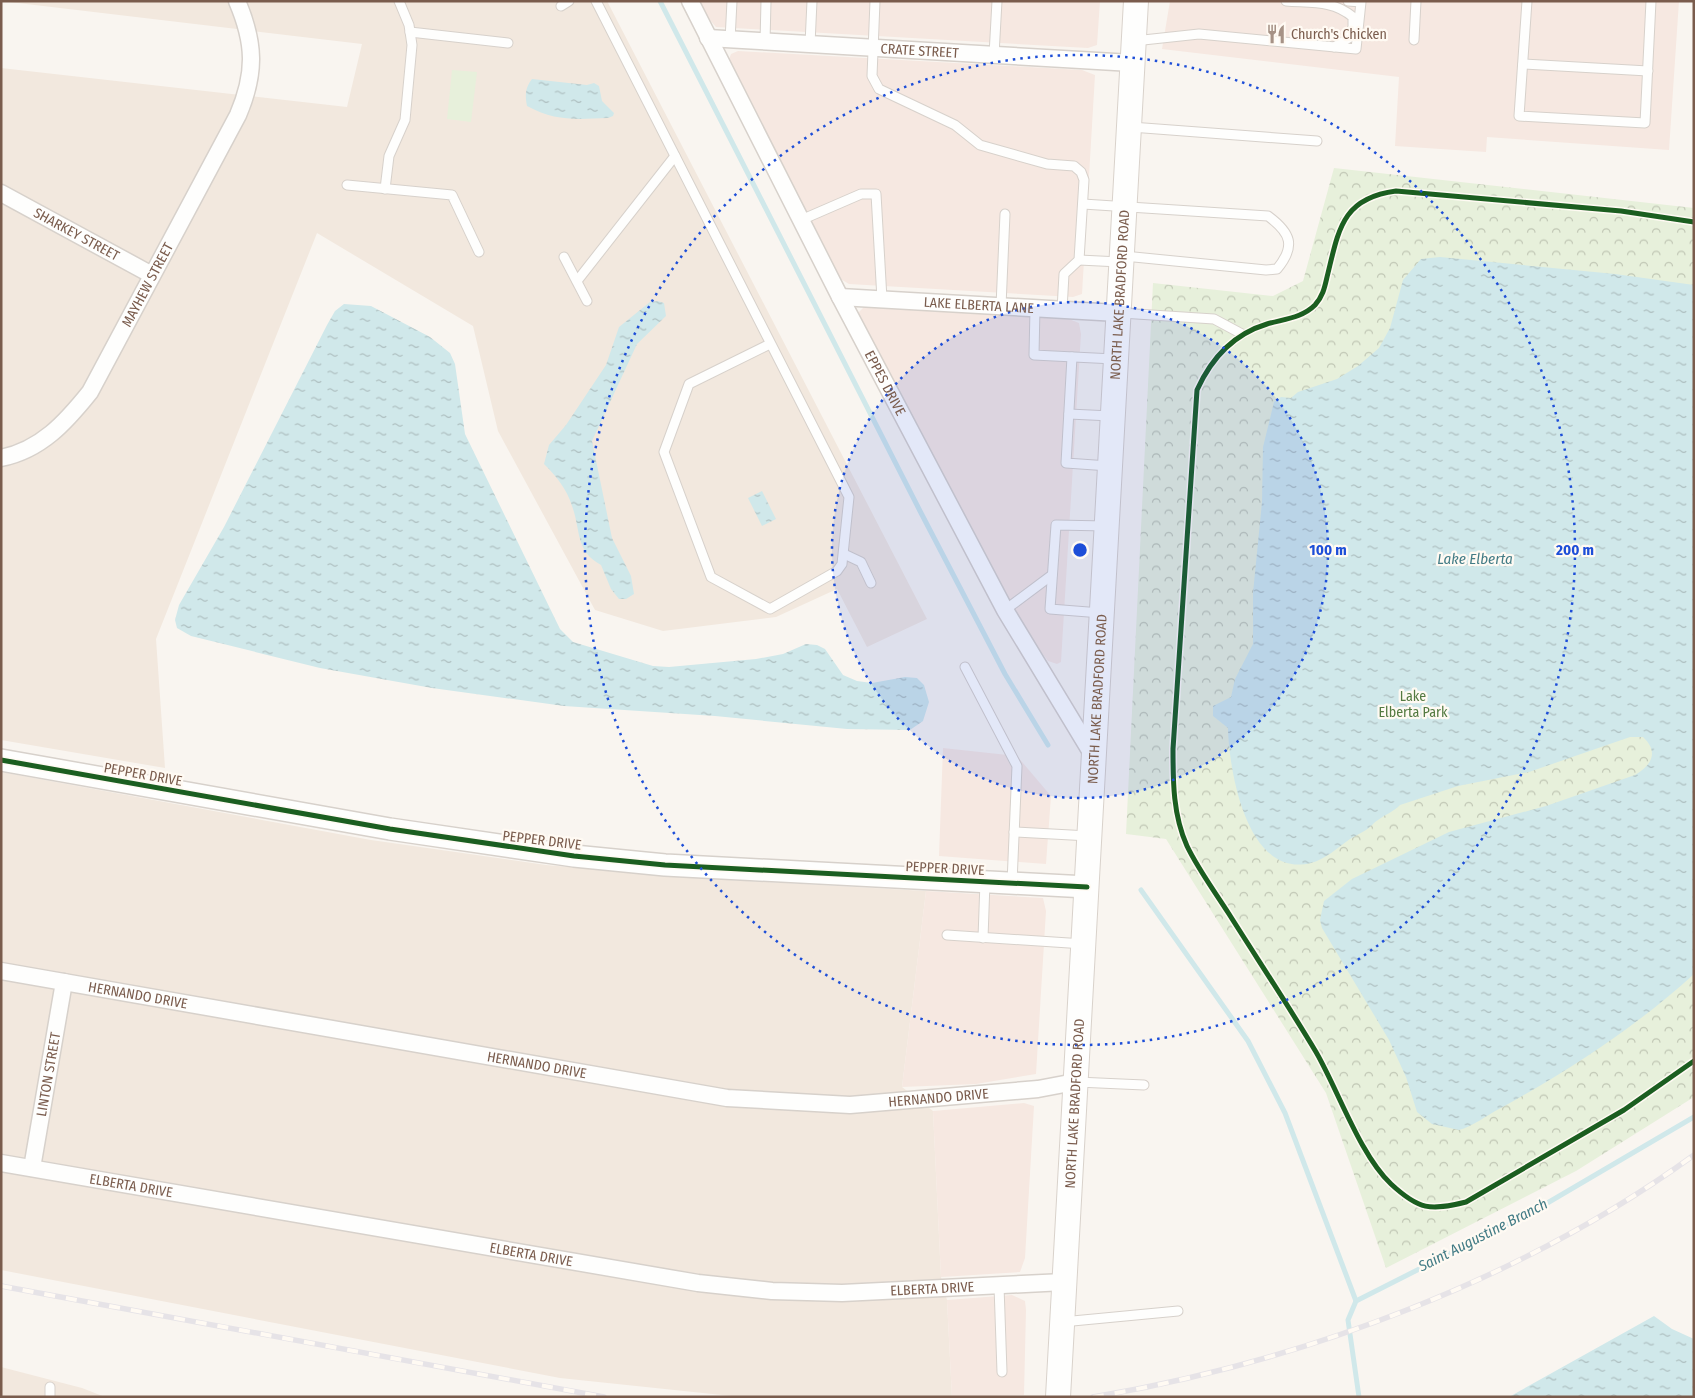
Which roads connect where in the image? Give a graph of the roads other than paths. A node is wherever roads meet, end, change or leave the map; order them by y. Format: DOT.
graph roads {
  1 [pos="237,1"];
  2 [pos="399,1"];
  3 [pos="596,1"];
  4 [pos="690,1"];
  5 [pos="732,1"];
  6 [pos="766,1"];
  7 [pos="812,1"];
  8 [pos="875,1"];
  9 [pos="997,1"];
  10 [pos="1136,1"];
  11 [pos="1286,1"];
  12 [pos="1348,1"];
  13 [pos="1416,1"];
  14 [pos="1527,1"];
  15 [pos="1651,1"];
  16 [pos="410,32"];
  17 [pos="708,38"];
  18 [pos="730,40"];
  19 [pos="1414,40"];
  20 [pos="765,42"];
  21 [pos="508,43"];
  22 [pos="810,44"];
  23 [pos="1333,47"];
  24 [pos="873,48"];
  25 [pos="1133,52"];
  26 [pos="994,55"];
  27 [pos="1523,64"];
  28 [pos="1648,72"];
  29 [pos="1128,127"];
  30 [pos="1317,142"];
  31 [pos="675,156"];
  32 [pos="347,185"];
  33 [pos="386,188"];
  34 [pos="1,193"];
  35 [pos="1083,204"];
  36 [pos="1124,206"];
  37 [pos="1005,214"];
  38 [pos="801,220"];
  39 [pos="479,252"];
  40 [pos="564,257"];
  41 [pos="1121,259"];
  42 [pos="1079,260"];
  43 [pos="152,275"];
  44 [pos="577,281"];
  45 [pos="840,297"];
  46 [pos="882,299"];
  47 [pos="587,300"];
  48 [pos="1001,306"];
  49 [pos="1035,308"];
  50 [pos="1062,310"];
  51 [pos="1118,313"];
  52 [pos="1242,334"];
  53 [pos="770,344"];
  54 [pos="1072,357"];
  55 [pos="1115,359"];
  56 [pos="1069,414"];
  57 [pos="1112,416"];
  58 [pos="1,458"];
  59 [pos="1110,466"];
  60 [pos="1106,526"];
  61 [pos="844,554"];
  62 [pos="1052,576"];
  63 [pos="872,583"];
  64 [pos="1005,610"];
  65 [pos="1102,614"];
  66 [pos="965,667"];
  67 [pos="1094,756"];
  68 [pos="1,760"];
  69 [pos="1014,832"];
  70 [pos="1090,836"];
  71 [pos="985,881"];
  72 [pos="1012,883"];
  73 [pos="1087,887"];
  74 [pos="947,935"];
  75 [pos="983,938"];
  76 [pos="1084,944"];
  77 [pos="1,971"];
  78 [pos="64,982"];
  79 [pos="1075,1082"];
  80 [pos="1144,1085"];
  81 [pos="1,1163"];
  82 [pos="32,1168"];
  83 [pos="1064,1282"];
  84 [pos="999,1286"];
  85 [pos="1178,1311"];
  86 [pos="1062,1322"];
  87 [pos="1002,1372"];
  88 [pos="50,1387"];
  89 [pos="50,1397"];
  90 [pos="1058,1397"];
  1 -- 43 [label="street, MAYHEW STREET"];
  2 -- 16 [label="lane"];
  3 -- 31 [label="lane"];
  4 -- 17 [label="street, EPPES DRIVE"];
  5 -- 18 [label="lane"];
  6 -- 20 [label="lane"];
  7 -- 22 [label="lane"];
  8 -- 24 [label="lane"];
  9 -- 26 [label="lane"];
  10 -- 25 [label="main road, NORTH LAKE BRADFORD ROAD"];
  11 -- 23 [label="lane"];
  12 -- 23 [label="lane"];
  13 -- 19 [label="lane"];
  14 -- 27 [label="lane"];
  15 -- 28 [label="lane"];
  16 -- 21 [label="lane"];
  16 -- 33 [label="lane"];
  17 -- 18 [label="street, CRATE STREET"];
  17 -- 38 [label="street, EPPES DRIVE"];
  18 -- 20 [label="street, CRATE STREET"];
  20 -- 22 [label="street, CRATE STREET"];
  22 -- 24 [label="street, CRATE STREET"];
  23 -- 25 [label="lane"];
  24 -- 26 [label="street, CRATE STREET"];
  24 -- 35 [label="lane"];
  25 -- 26 [label="street, CRATE STREET"];
  25 -- 29 [label="main road, NORTH LAKE BRADFORD ROAD"];
  27 -- 28 [label="lane"];
  27 -- 28 [label="lane"];
  29 -- 30 [label="lane"];
  29 -- 36 [label="main road, NORTH LAKE BRADFORD ROAD"];
  31 -- 44 [label="lane"];
  31 -- 53 [label="lane"];
  32 -- 33 [label="lane"];
  33 -- 39 [label="lane"];
  34 -- 43 [label="street, SHARKEY STREET"];
  35 -- 36 [label="lane"];
  35 -- 42 [label="lane"];
  36 -- 41 [label="main road, NORTH LAKE BRADFORD ROAD"];
  36 -- 41 [label="lane"];
  37 -- 48 [label="lane"];
  38 -- 45 [label="street, EPPES DRIVE"];
  38 -- 46 [label="lane"];
  40 -- 44 [label="lane"];
  41 -- 42 [label="lane"];
  41 -- 51 [label="main road, NORTH LAKE BRADFORD ROAD"];
  42 -- 50 [label="lane"];
  43 -- 58 [label="street, MAYHEW STREET"];
  44 -- 47 [label="lane"];
  45 -- 46 [label="street, LAKE ELBERTA LANE"];
  45 -- 64 [label="street, EPPES DRIVE"];
  46 -- 48 [label="street, LAKE ELBERTA LANE"];
  48 -- 49 [label="street, LAKE ELBERTA LANE"];
  49 -- 50 [label="street, LAKE ELBERTA LANE"];
  49 -- 54 [label="lane"];
  50 -- 51 [label="street, LAKE ELBERTA LANE"];
  51 -- 52 [label="lane"];
  51 -- 55 [label="main road, NORTH LAKE BRADFORD ROAD"];
  53 -- 61 [label="lane"];
  53 -- 61 [label="lane"];
  54 -- 55 [label="lane"];
  54 -- 56 [label="lane"];
  55 -- 57 [label="main road, NORTH LAKE BRADFORD ROAD"];
  56 -- 57 [label="lane"];
  56 -- 59 [label="lane"];
  57 -- 59 [label="main road, NORTH LAKE BRADFORD ROAD"];
  59 -- 60 [label="main road, NORTH LAKE BRADFORD ROAD"];
  60 -- 62 [label="lane"];
  60 -- 65 [label="main road, NORTH LAKE BRADFORD ROAD"];
  61 -- 63 [label="lane"];
  62 -- 64 [label="lane"];
  62 -- 65 [label="lane"];
  64 -- 67 [label="street, EPPES DRIVE"];
  65 -- 67 [label="main road, NORTH LAKE BRADFORD ROAD"];
  66 -- 69 [label="lane"];
  67 -- 70 [label="main road, NORTH LAKE BRADFORD ROAD"];
  68 -- 71 [label="street, PEPPER DRIVE"];
  69 -- 70 [label="lane"];
  69 -- 72 [label="lane"];
  70 -- 73 [label="main road, NORTH LAKE BRADFORD ROAD"];
  71 -- 72 [label="street, PEPPER DRIVE"];
  71 -- 75 [label="lane"];
  72 -- 73 [label="street, PEPPER DRIVE"];
  73 -- 76 [label="main road, NORTH LAKE BRADFORD ROAD"];
  74 -- 75 [label="lane"];
  75 -- 76 [label="lane"];
  76 -- 79 [label="main road, NORTH LAKE BRADFORD ROAD"];
  77 -- 78 [label="street, HERNANDO DRIVE"];
  78 -- 79 [label="street, HERNANDO DRIVE"];
  78 -- 82 [label="street, LINTON STREET"];
  79 -- 80 [label="lane"];
  79 -- 83 [label="main road, NORTH LAKE BRADFORD ROAD"];
  81 -- 82 [label="street, ELBERTA DRIVE"];
  82 -- 84 [label="street, ELBERTA DRIVE"];
  83 -- 84 [label="street, ELBERTA DRIVE"];
  83 -- 86 [label="main road, NORTH LAKE BRADFORD ROAD"];
  84 -- 87 [label="lane"];
  85 -- 86 [label="lane"];
  86 -- 90 [label="main road, NORTH LAKE BRADFORD ROAD"];
  88 -- 89 [label="lane"];
}
